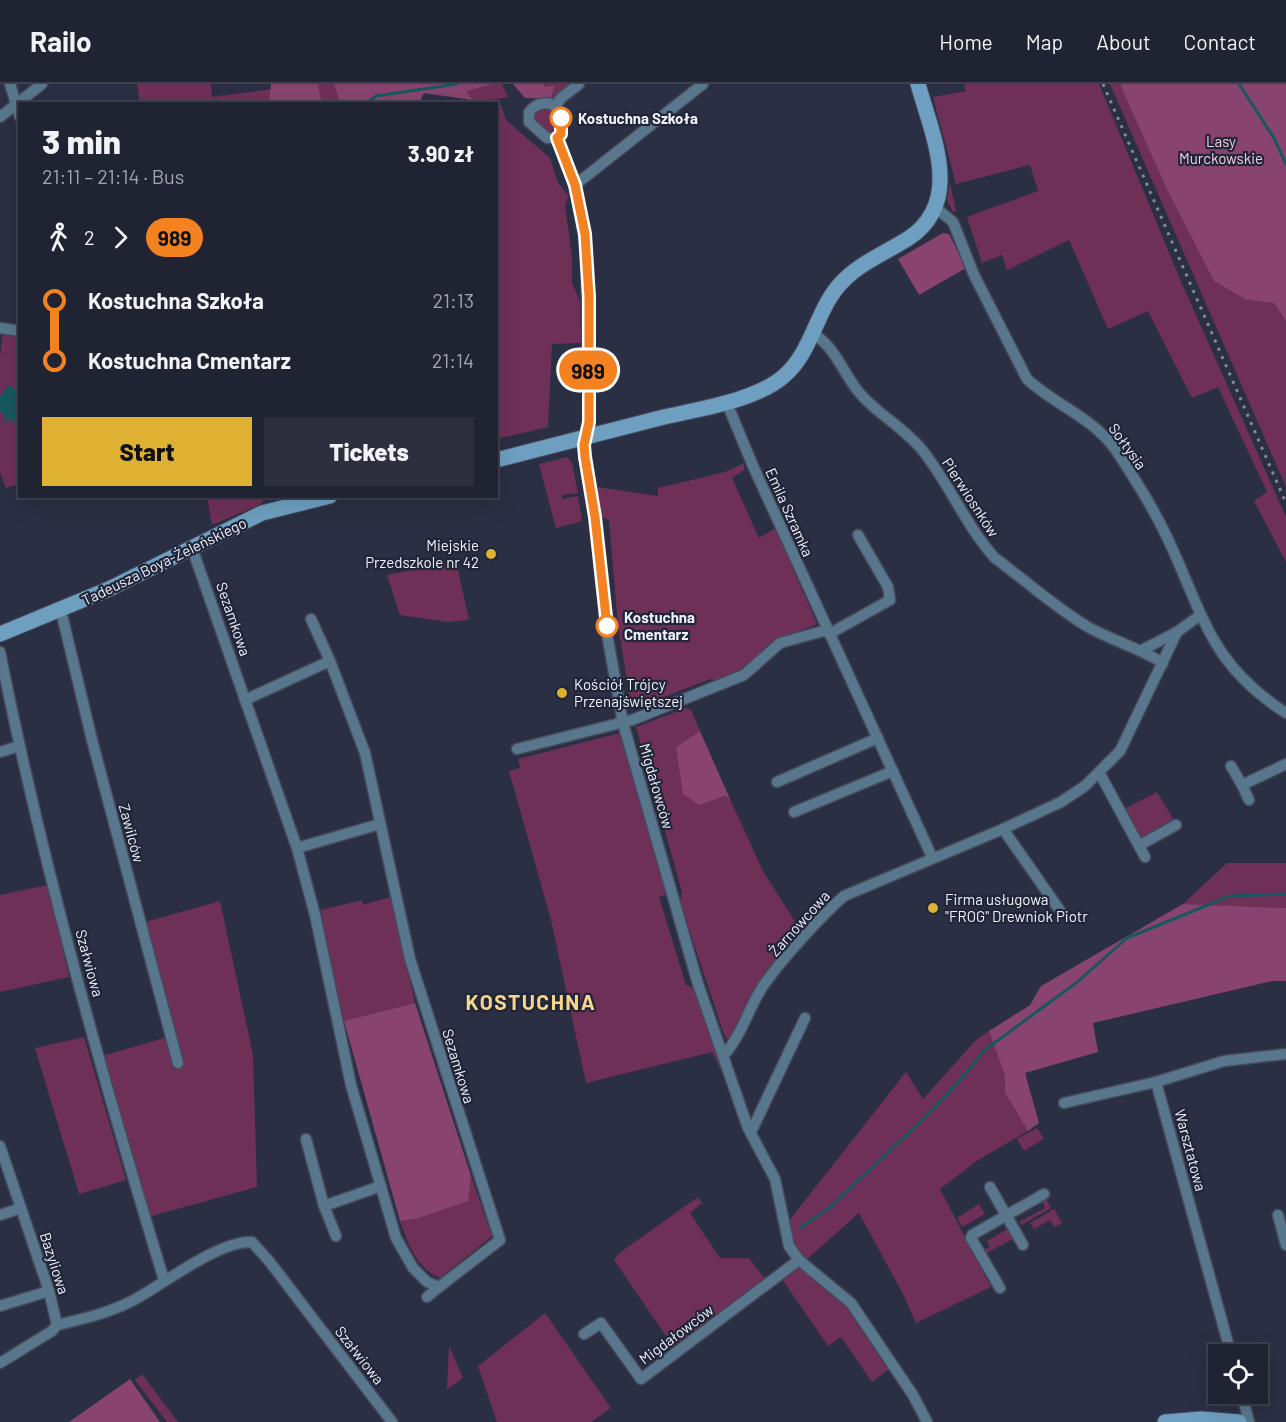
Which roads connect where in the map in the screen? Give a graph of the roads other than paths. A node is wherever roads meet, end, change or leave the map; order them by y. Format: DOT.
graph roads {
  1 [pos="10,84"];
  2 [pos="42,84"];
  3 [pos="579,84"];
  4 [pos="703,84"];
  5 [pos="918,84"];
  6 [pos="19,102"];
  7 [pos="18,103"];
  8 [pos="15,105"];
  9 [pos="555,107"];
  10 [pos="18,112"];
  11 [pos="0,117"];
  12 [pos="557,138"];
  13 [pos="575,185"];
  14 [pos="936,208"];
  15 [pos="0,328"];
  16 [pos="18,331"];
  17 [pos="813,334"];
  18 [pos="726,401"];
  19 [pos="585,437"];
  20 [pos="498,459"];
  21 [pos="321,498"];
  22 [pos="858,535"];
  23 [pos="192,548"];
  24 [pos="61,611"];
  25 [pos="1199,616"];
  26 [pos="311,619"];
  27 [pos="828,632"];
  28 [pos="1177,632"];
  29 [pos="0,634"];
  30 [pos="1142,650"];
  31 [pos="0,652"];
  32 [pos="330,661"];
  33 [pos="1163,663"];
  34 [pos="245,700"];
  35 [pos="1286,713"];
  36 [pos="623,723"];
  37 [pos="878,738"];
  38 [pos="19,746"];
  39 [pos="517,749"];
  40 [pos="0,752"];
  41 [pos="1286,764"];
  42 [pos="1231,766"];
  43 [pos="893,771"];
  44 [pos="1100,774"];
  45 [pos="777,782"];
  46 [pos="1242,785"];
  47 [pos="1249,800"];
  48 [pos="794,812"];
  49 [pos="380,824"];
  50 [pos="1176,825"];
  51 [pos="1003,829"];
  52 [pos="1140,845"];
  53 [pos="297,848"];
  54 [pos="932,857"];
  55 [pos="1145,857"];
  56 [pos="1061,912"];
  57 [pos="805,1018"];
  58 [pos="1286,1054"];
  59 [pos="724,1055"];
  60 [pos="178,1063"];
  61 [pos="1156,1082"];
  62 [pos="1064,1103"];
  63 [pos="751,1132"];
  64 [pos="306,1140"];
  65 [pos="0,1146"];
  66 [pos="381,1186"];
  67 [pos="990,1187"];
  68 [pos="1044,1194"];
  69 [pos="324,1206"];
  70 [pos="21,1209"];
  71 [pos="0,1215"];
  72 [pos="1006,1215"];
  73 [pos="1278,1215"];
  74 [pos="336,1236"];
  75 [pos="1023,1245"];
  76 [pos="1286,1245"];
  77 [pos="799,1260"];
  78 [pos="164,1280"];
  79 [pos="439,1287"];
  80 [pos="1000,1288"];
  81 [pos="49,1291"];
  82 [pos="427,1297"];
  83 [pos="0,1306"];
  84 [pos="57,1325"];
  85 [pos="584,1334"];
  86 [pos="1228,1344"];
  87 [pos="0,1363"];
  88 [pos="1244,1404"];
  89 [pos="392,1422"];
  90 [pos="927,1422"];
  91 [pos="1165,1422"];
  92 [pos="1239,1422"];
  93 [pos="1249,1422"];
  1 -- 8 [label="street"];
  2 -- 6 [label="street"];
  3 -- 9 [label="street"];
  4 -- 13 [label="street"];
  5 -- 14 [label="street"];
  7 -- 8 [label="street"];
  8 -- 10 [label="street"];
  8 -- 11 [label="street"];
  9 -- 12 [label="street"];
  9 -- 12 [label="street"];
  12 -- 13 [label="street, Migdałowców"];
  13 -- 19 [label="street, Migdałowców"];
  14 -- 17 [label="street"];
  14 -- 25 [label="street, Sołtysia"];
  15 -- 16 [label="street"];
  17 -- 18 [label="street"];
  17 -- 30 [label="street, Pierwiosnków"];
  18 -- 19 [label="street"];
  18 -- 27 [label="street, Emila Szramka"];
  19 -- 20 [label="street"];
  19 -- 36 [label="street, Migdałowców"];
  21 -- 23 [label="street, Tadeusza Boya-Żeleńskiego"];
  22 -- 27 [label="street"];
  23 -- 24 [label="street, Tadeusza Boya-Żeleńskiego"];
  23 -- 34 [label="street, Sezamkowa"];
  24 -- 29 [label="street, Tadeusza Boya-Żeleńskiego"];
  24 -- 60 [label="street, Zawilców"];
  25 -- 28 [label="street, Żarnowcowa"];
  25 -- 35 [label="street, Sołtysia"];
  26 -- 32 [label="street, Sezamkowa"];
  27 -- 36 [label="street"];
  27 -- 37 [label="street, Emila Szramka"];
  28 -- 30 [label="street"];
  28 -- 33 [label="street, Żarnowcowa"];
  30 -- 33 [label="street, Pierwiosnków"];
  31 -- 38 [label="street, Szałwiowa"];
  32 -- 34 [label="street"];
  32 -- 49 [label="street, Sezamkowa"];
  33 -- 44 [label="street, Żarnowcowa"];
  34 -- 53 [label="street, Sezamkowa"];
  36 -- 39 [label="street"];
  36 -- 59 [label="street, Migdałowców"];
  37 -- 43 [label="street, Emila Szramka"];
  37 -- 45 [label="street"];
  38 -- 40 [label="street"];
  38 -- 78 [label="street, Szałwiowa"];
  41 -- 46 [label="street"];
  42 -- 46 [label="street"];
  43 -- 48 [label="street"];
  43 -- 54 [label="street, Emila Szramka"];
  44 -- 51 [label="street, Żarnowcowa"];
  44 -- 52 [label="street"];
  46 -- 47 [label="street"];
  49 -- 53 [label="street"];
  49 -- 79 [label="street, Sezamkowa"];
  50 -- 52 [label="street"];
  51 -- 54 [label="street, Żarnowcowa"];
  51 -- 56 [label="street"];
  52 -- 55 [label="street"];
  53 -- 66 [label="street, Sezamkowa"];
  54 -- 59 [label="street, Żarnowcowa"];
  57 -- 63 [label="street"];
  58 -- 61 [label="street"];
  59 -- 63 [label="street, Migdałowców"];
  61 -- 62 [label="street"];
  61 -- 86 [label="street, Warsztatowa"];
  63 -- 77 [label="street, Migdałowców"];
  64 -- 69 [label="street"];
  65 -- 70 [label="street, Bazyliowa"];
  66 -- 69 [label="street"];
  66 -- 79 [label="street, Sezamkowa"];
  67 -- 72 [label="street"];
  68 -- 72 [label="street"];
  69 -- 74 [label="street"];
  70 -- 71 [label="street"];
  70 -- 81 [label="street, Bazyliowa"];
  72 -- 75 [label="street"];
  72 -- 80 [label="street"];
  73 -- 76 [label="street"];
  77 -- 85 [label="street, Migdałowców"];
  77 -- 90 [label="street, Migdałowców"];
  78 -- 84 [label="street, Szałwiowa"];
  78 -- 89 [label="street, Szałwiowa"];
  79 -- 82 [label="street, Sezamkowa"];
  81 -- 83 [label="street"];
  81 -- 84 [label="street, Bazyliowa"];
  84 -- 87 [label="street"];
  88 -- 93 [label="street"];
  91 -- 92 [label="street"];
}
